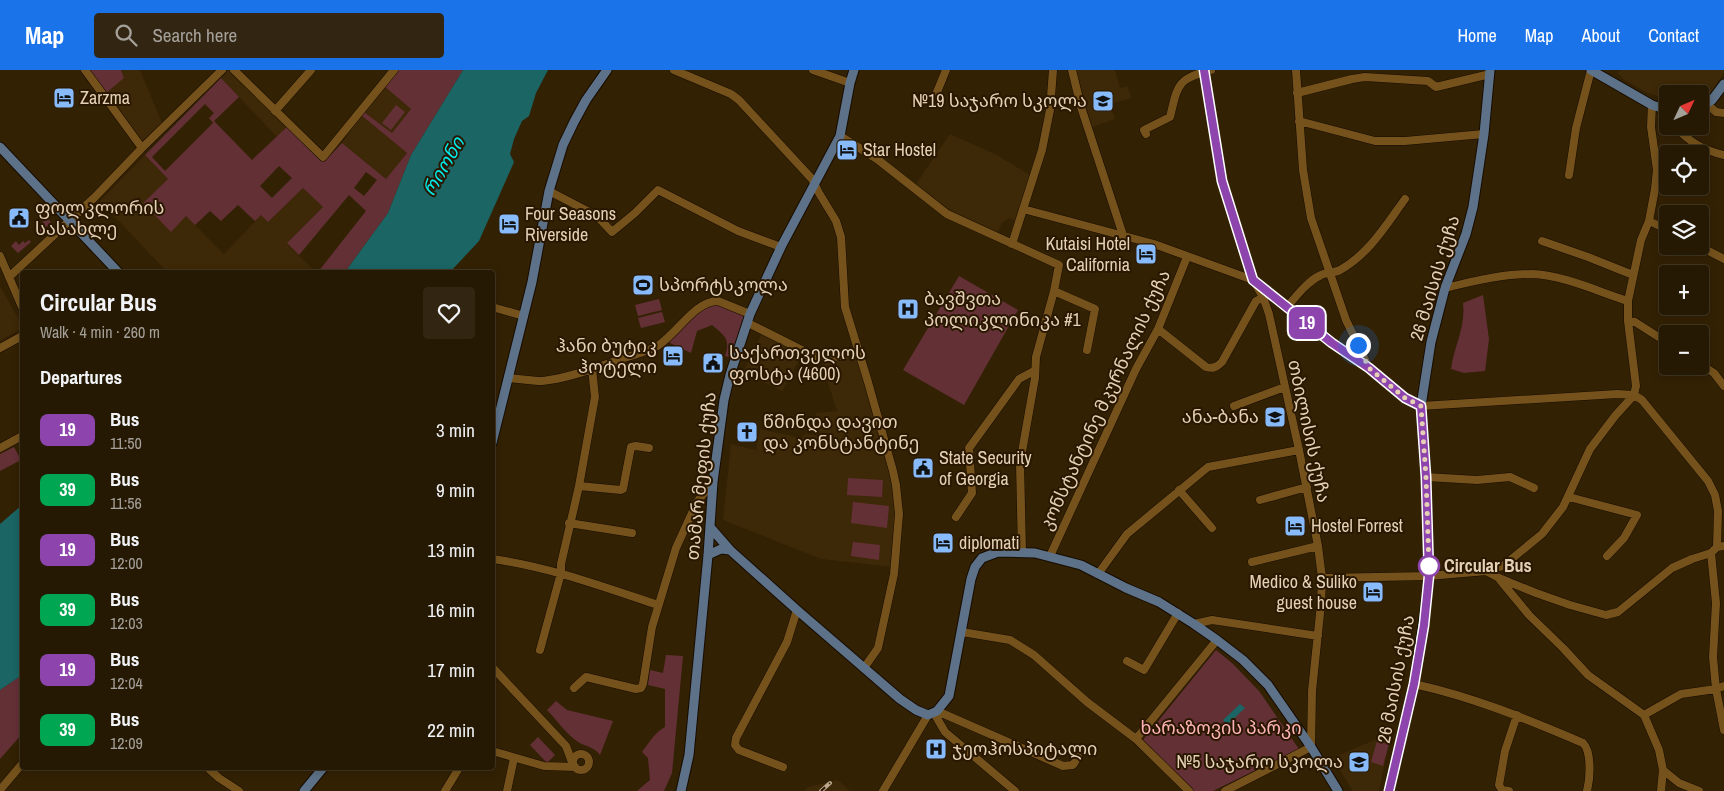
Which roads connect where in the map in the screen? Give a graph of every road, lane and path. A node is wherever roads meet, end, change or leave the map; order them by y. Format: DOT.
graph roads {
  1 [pos="85,70"];
  2 [pos="222,70"];
  3 [pos="234,70"];
  4 [pos="311,70"];
  5 [pos="394,70"];
  6 [pos="607,70"];
  7 [pos="674,70"];
  8 [pos="813,70"];
  9 [pos="854,70"];
  10 [pos="946,70"];
  11 [pos="1052,70"];
  12 [pos="1072,70"];
  13 [pos="1296,70"];
  14 [pos="1591,70"];
  15 [pos="1206,71"];
  16 [pos="1490,72"];
  17 [pos="850,83"];
  18 [pos="1724,84"];
  19 [pos="937,92"];
  20 [pos="1297,92"];
  21 [pos="1709,101"];
  22 [pos="1652,105"];
  23 [pos="1659,108"];
  24 [pos="1709,108"];
  25 [pos="275,111"];
  26 [pos="1724,113"];
  27 [pos="1299,121"];
  28 [pos="1146,134"];
  29 [pos="1484,134"];
  30 [pos="1683,135"];
  31 [pos="840,136"];
  32 [pos="0,147"];
  33 [pos="142,148"];
  34 [pos="1724,155"];
  35 [pos="1569,175"];
  36 [pos="814,184"];
  37 [pos="549,191"];
  38 [pos="1405,199"];
  39 [pos="1023,209"];
  40 [pos="70,221"];
  41 [pos="1649,221"];
  42 [pos="1659,226"];
  43 [pos="1123,235"];
  44 [pos="1542,241"];
  45 [pos="1012,244"];
  46 [pos="781,247"];
  47 [pos="1709,251"];
  48 [pos="0,256"];
  49 [pos="1187,257"];
  50 [pos="1724,259"];
  51 [pos="116,270"];
  52 [pos="1330,272"];
  53 [pos="1634,275"];
  54 [pos="10,277"];
  55 [pos="1253,280"];
  56 [pos="1445,288"];
  57 [pos="1054,291"];
  58 [pos="1266,296"];
  59 [pos="1628,301"];
  60 [pos="20,302"];
  61 [pos="1288,306"];
  62 [pos="495,308"];
  63 [pos="524,316"];
  64 [pos="749,318"];
  65 [pos="1628,320"];
  66 [pos="1158,329"];
  67 [pos="20,337"];
  68 [pos="1659,337"];
  69 [pos="0,348"];
  70 [pos="1087,350"];
  71 [pos="858,352"];
  72 [pos="1369,368"];
  73 [pos="592,369"];
  74 [pos="1709,370"];
  75 [pos="1034,372"];
  76 [pos="508,378"];
  77 [pos="1724,386"];
  78 [pos="1285,387"];
  79 [pos="1634,395"];
  80 [pos="1234,406"];
  81 [pos="1421,406"];
  82 [pos="495,430"];
  83 [pos="20,437"];
  84 [pos="0,448"];
  85 [pos="649,448"];
  86 [pos="1299,450"];
  87 [pos="1426,477"];
  88 [pos="712,482"];
  89 [pos="579,486"];
  90 [pos="1307,487"];
  91 [pos="1534,488"];
  92 [pos="1179,490"];
  93 [pos="1569,497"];
  94 [pos="1260,500"];
  95 [pos="956,517"];
  96 [pos="569,523"];
  97 [pos="710,526"];
  98 [pos="1212,528"];
  99 [pos="632,533"];
  100 [pos="1318,546"];
  101 [pos="1721,547"];
  102 [pos="730,550"];
  103 [pos="1022,552"];
  104 [pos="1711,553"];
  105 [pos="708,555"];
  106 [pos="1050,556"];
  107 [pos="1607,556"];
  108 [pos="495,559"];
  109 [pos="1252,562"];
  110 [pos="1486,570"];
  111 [pos="562,573"];
  112 [pos="1098,574"];
  113 [pos="1429,576"];
  114 [pos="1322,578"];
  115 [pos="1499,578"];
  116 [pos="658,604"];
  117 [pos="797,610"];
  118 [pos="1178,613"];
  119 [pos="1194,624"];
  120 [pos="962,632"];
  121 [pos="1318,636"];
  122 [pos="1217,640"];
  123 [pos="540,650"];
  124 [pos="1127,661"];
  125 [pos="864,668"];
  126 [pos="495,670"];
  127 [pos="1414,684"];
  128 [pos="1720,687"];
  129 [pos="574,688"];
  130 [pos="933,713"];
  131 [pos="1517,715"];
  132 [pos="1644,715"];
  133 [pos="1724,730"];
  134 [pos="1136,739"];
  135 [pos="566,746"];
  136 [pos="1311,747"];
  137 [pos="495,752"];
  138 [pos="583,754"];
  139 [pos="1078,757"];
  140 [pos="514,758"];
  141 [pos="20,766"];
  142 [pos="574,766"];
  143 [pos="783,767"];
  144 [pos="210,770"];
  145 [pos="321,770"];
  146 [pos="458,770"];
  147 [pos="1663,770"];
  148 [pos="0,790"];
  149 [pos="1012,790"];
  150 [pos="239,791"];
  151 [pos="304,791"];
  152 [pos="445,791"];
  153 [pos="507,791"];
  154 [pos="681,791"];
  155 [pos="883,791"];
  156 [pos="1189,791"];
  157 [pos="1225,791"];
  158 [pos="1338,791"];
  159 [pos="1389,791"];
  160 [pos="1509,791"];
  161 [pos="1587,791"];
  162 [pos="1661,791"];
  163 [pos="1699,791"];
  1 -- 33 [label="street"];
  2 -- 33 [label="street"];
  3 -- 25 [label="street"];
  4 -- 25 [label="street"];
  5 -- 25 [label="street"];
  6 -- 37 [label="main road"];
  7 -- 36 [label="street"];
  8 -- 17 [label="street"];
  9 -- 17 [label="main road, თამარ მეფის ქუჩა"];
  10 -- 19 [label="street"];
  11 -- 39 [label="street"];
  12 -- 43 [label="street"];
  13 -- 20 [label="street"];
  14 -- 22 [label="main road"];
  14 -- 35 [label="street"];
  15 -- 28 [label="street"];
  15 -- 55 [label="street, თბილისის ქუჩა"];
  16 -- 20 [label="street"];
  16 -- 29 [label="main road, 26 მაისის ქუჩა"];
  17 -- 31 [label="main road, თამარ მეფის ქუჩა"];
  18 -- 21 [label="main road"];
  20 -- 27 [label="street"];
  22 -- 23 [label="main road"];
  22 -- 41 [label="street"];
  24 -- 26 [label="street"];
  27 -- 29 [label="street"];
  27 -- 52 [label="street"];
  29 -- 56 [label="main road, 26 მაისის ქუჩა"];
  30 -- 34 [label="street"];
  31 -- 36 [label="main road, თამარ მეფის ქუჩა"];
  31 -- 45 [label="street"];
  32 -- 40 [label="main road"];
  33 -- 40 [label="street"];
  36 -- 46 [label="main road, თამარ მეფის ქუჩა"];
  36 -- 71 [label="street"];
  37 -- 46 [label="street"];
  37 -- 63 [label="main road"];
  38 -- 52 [label="street"];
  39 -- 43 [label="street"];
  39 -- 45 [label="street"];
  40 -- 51 [label="main road"];
  40 -- 54 [label="street"];
  41 -- 42 [label="street"];
  41 -- 53 [label="street"];
  43 -- 49 [label="street"];
  44 -- 53 [label="street"];
  45 -- 57 [label="street"];
  46 -- 64 [label="main road, თამარ მეფის ქუჩა"];
  47 -- 50 [label="street"];
  48 -- 54 [label="street"];
  49 -- 55 [label="street"];
  49 -- 66 [label="street, კონსტანტინე მკურნალის ქუჩა"];
  52 -- 61 [label="street"];
  52 -- 72 [label="street"];
  53 -- 59 [label="street"];
  54 -- 60 [label="street"];
  55 -- 58 [label="street, თბილისის ქუჩა"];
  56 -- 59 [label="street"];
  56 -- 81 [label="main road, 26 მაისის ქუჩა"];
  57 -- 70 [label="street"];
  57 -- 75 [label="street"];
  58 -- 61 [label="street"];
  58 -- 66 [label="street"];
  58 -- 78 [label="street, თბილისის ქუჩა"];
  59 -- 65 [label="street"];
  61 -- 72 [label="street"];
  62 -- 63 [label="street"];
  63 -- 76 [label="main road"];
  64 -- 71 [label="street"];
  64 -- 73 [label="street"];
  64 -- 88 [label="main road, თამარ მეფის ქუჩა"];
  65 -- 68 [label="street"];
  65 -- 79 [label="street"];
  66 -- 106 [label="street, კონსტანტინე მკურნალის ქუჩა"];
  67 -- 69 [label="street"];
  71 -- 125 [label="street"];
  72 -- 81 [label="street"];
  73 -- 76 [label="street"];
  73 -- 89 [label="street"];
  74 -- 77 [label="street"];
  75 -- 95 [label="street"];
  75 -- 103 [label="street"];
  76 -- 82 [label="main road"];
  78 -- 80 [label="street"];
  78 -- 86 [label="street, თბილისის ქუჩა"];
  79 -- 81 [label="street"];
  79 -- 93 [label="street"];
  79 -- 101 [label="street"];
  81 -- 87 [label="main road, 26 მაისის ქუჩა"];
  83 -- 84 [label="street"];
  85 -- 89 [label="street"];
  86 -- 90 [label="street, თბილისის ქუჩა"];
  86 -- 92 [label="street"];
  87 -- 91 [label="street"];
  87 -- 113 [label="main road, 26 მაისის ქუჩა"];
  88 -- 97 [label="main road, თამარ მეფის ქუჩა"];
  88 -- 116 [label="street"];
  89 -- 96 [label="street"];
  90 -- 94 [label="street"];
  90 -- 100 [label="street, თბილისის ქუჩა"];
  92 -- 98 [label="street"];
  92 -- 112 [label="street"];
  93 -- 107 [label="street"];
  93 -- 110 [label="street"];
  96 -- 99 [label="street"];
  96 -- 111 [label="street"];
  97 -- 102 [label="main road"];
  97 -- 105 [label="main road, თამარ მეფის ქუჩა"];
  100 -- 109 [label="street"];
  100 -- 114 [label="street, თბილისის ქუჩა"];
  101 -- 104 [label="street"];
  102 -- 105 [label="main road"];
  102 -- 117 [label="main road"];
  103 -- 106 [label="main road"];
  103 -- 120 [label="main road"];
  104 -- 115 [label="street"];
  104 -- 128 [label="street"];
  105 -- 154 [label="main road, თამარ მეფის ქუჩა"];
  106 -- 112 [label="main road"];
  108 -- 111 [label="street"];
  110 -- 113 [label="street"];
  110 -- 115 [label="street"];
  111 -- 116 [label="street"];
  111 -- 123 [label="street"];
  112 -- 118 [label="main road"];
  113 -- 114 [label="street"];
  113 -- 127 [label="main road, 26 მაისის ქუჩა"];
  114 -- 121 [label="street, თბილისის ქუჩა"];
  115 -- 132 [label="street"];
  116 -- 129 [label="street"];
  117 -- 125 [label="main road"];
  117 -- 143 [label="street"];
  118 -- 119 [label="main road"];
  118 -- 124 [label="street"];
  119 -- 121 [label="street"];
  119 -- 122 [label="main road"];
  120 -- 130 [label="main road"];
  120 -- 134 [label="street"];
  121 -- 136 [label="street, თბილისის ქუჩა"];
  122 -- 134 [label="street"];
  122 -- 136 [label="main road"];
  125 -- 130 [label="main road"];
  126 -- 135 [label="street"];
  127 -- 131 [label="street"];
  127 -- 159 [label="main road, 26 მაისის ქუჩა"];
  128 -- 132 [label="street"];
  128 -- 133 [label="street"];
  130 -- 139 [label="street"];
  130 -- 149 [label="street"];
  130 -- 155 [label="street"];
  131 -- 160 [label="street"];
  131 -- 161 [label="street"];
  132 -- 147 [label="street"];
  134 -- 156 [label="street"];
  135 -- 138 [label="street"];
  135 -- 142 [label="street"];
  136 -- 157 [label="street"];
  136 -- 158 [label="main road"];
  137 -- 140 [label="street"];
  138 -- 142 [label="street"];
  138 -- 142 [label="street"];
  140 -- 142 [label="street"];
  140 -- 153 [label="street"];
  141 -- 148 [label="street"];
  144 -- 150 [label="street"];
  145 -- 151 [label="main road"];
  146 -- 152 [label="street"];
  147 -- 162 [label="street"];
  147 -- 163 [label="street"];
}
